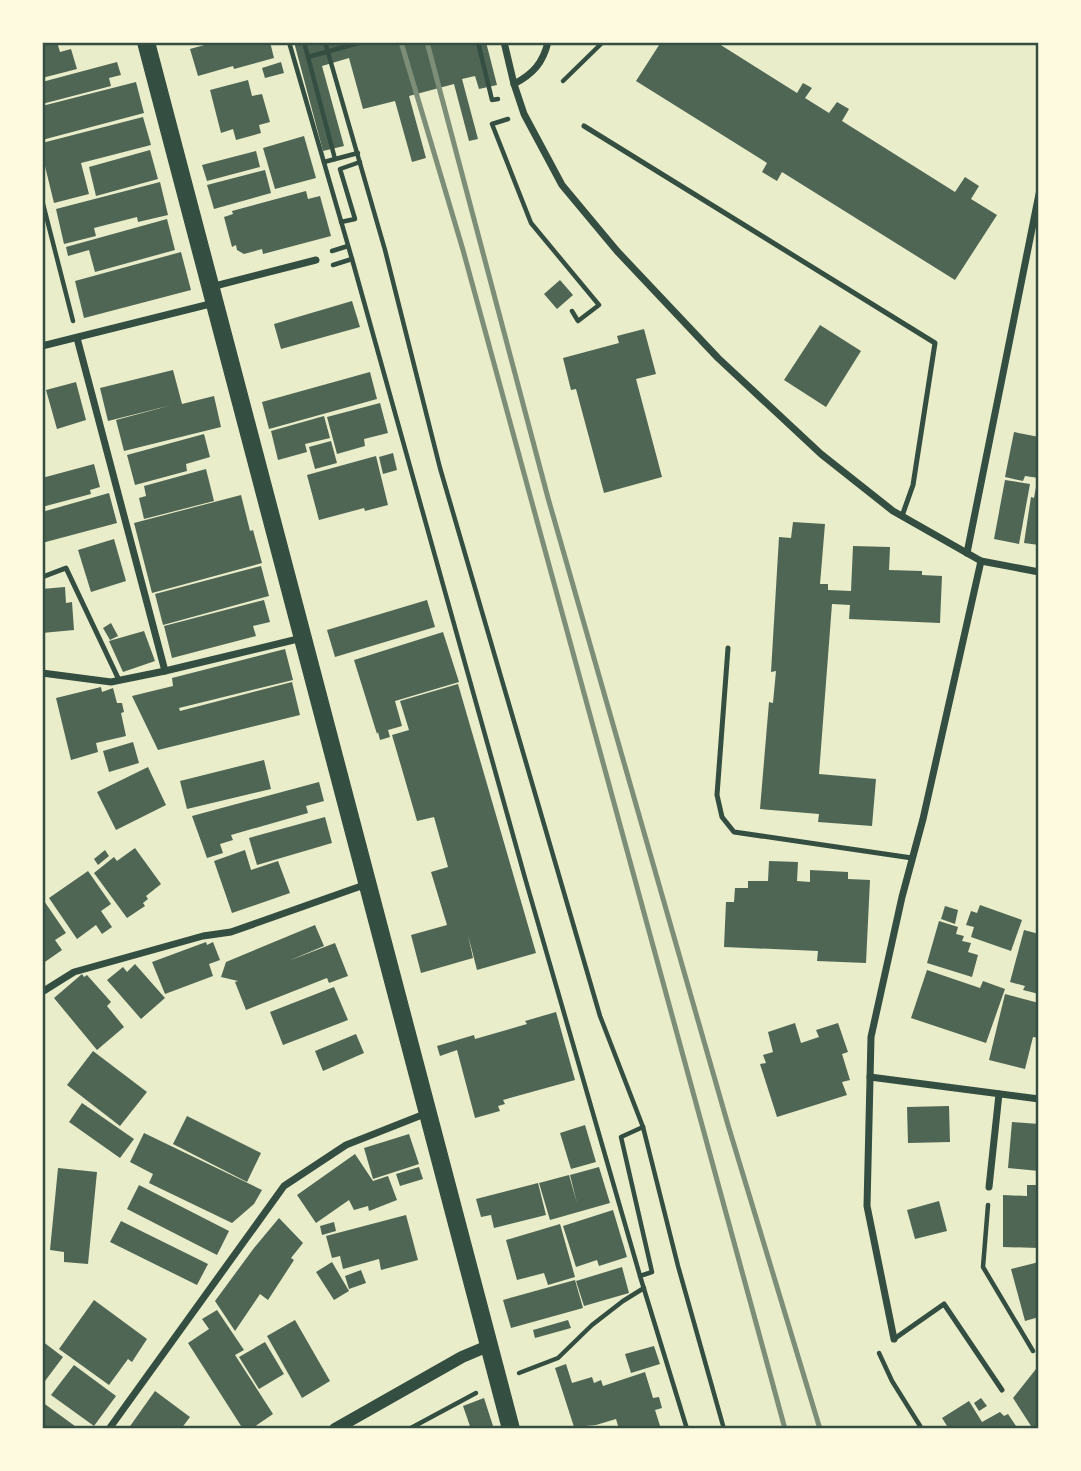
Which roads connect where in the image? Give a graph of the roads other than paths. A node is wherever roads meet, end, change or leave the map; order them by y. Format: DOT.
graph roads {
  1 [pos="146,42"];
  2 [pos="504,42"];
  3 [pos="548,42"];
  4 [pos="514,84"];
  5 [pos="584,126"];
  6 [pos="1039,199"];
  7 [pos="316,260"];
  8 [pos="212,295"];
  9 [pos="77,338"];
  10 [pos="42,346"];
  11 [pos="902,516"];
  12 [pos="967,554"];
  13 [pos="981,561"];
  14 [pos="1039,572"];
  15 [pos="45,576"];
  16 [pos="303,638"];
  17 [pos="727,648"];
  18 [pos="165,671"];
  19 [pos="42,673"];
  20 [pos="119,680"];
  21 [pos="912,858"];
  22 [pos="368,883"];
  23 [pos="42,992"];
  24 [pos="870,1077"];
  25 [pos="999,1094"];
  26 [pos="1039,1099"];
  27 [pos="428,1113"];
  28 [pos="989,1187"];
  29 [pos="894,1339"];
  30 [pos="488,1346"];
  31 [pos="1002,1390"];
  32 [pos="109,1429"];
  33 [pos="335,1429"];
  34 [pos="511,1429"];
  1 -- 8 [label="main road"];
  2 -- 4 [label="street"];
  3 -- 4 [label="street"];
  4 -- 11 [label="street"];
  5 -- 11 [label="lane"];
  6 -- 12 [label="street"];
  7 -- 8 [label="street"];
  8 -- 9 [label="street"];
  8 -- 16 [label="main road"];
  9 -- 10 [label="street"];
  9 -- 18 [label="street"];
  11 -- 12 [label="street"];
  12 -- 13 [label="street"];
  13 -- 14 [label="street"];
  13 -- 21 [label="street"];
  15 -- 20 [label="lane"];
  16 -- 18 [label="street"];
  16 -- 22 [label="main road"];
  17 -- 21 [label="lane"];
  18 -- 20 [label="street"];
  19 -- 20 [label="street"];
  21 -- 24 [label="street"];
  22 -- 23 [label="street"];
  22 -- 27 [label="main road"];
  24 -- 25 [label="street"];
  24 -- 29 [label="street"];
  25 -- 26 [label="street"];
  25 -- 28 [label="street"];
  27 -- 30 [label="main road"];
  27 -- 32 [label="street"];
  29 -- 31 [label="lane"];
  30 -- 33 [label="street"];
  30 -- 34 [label="main road"];
}
